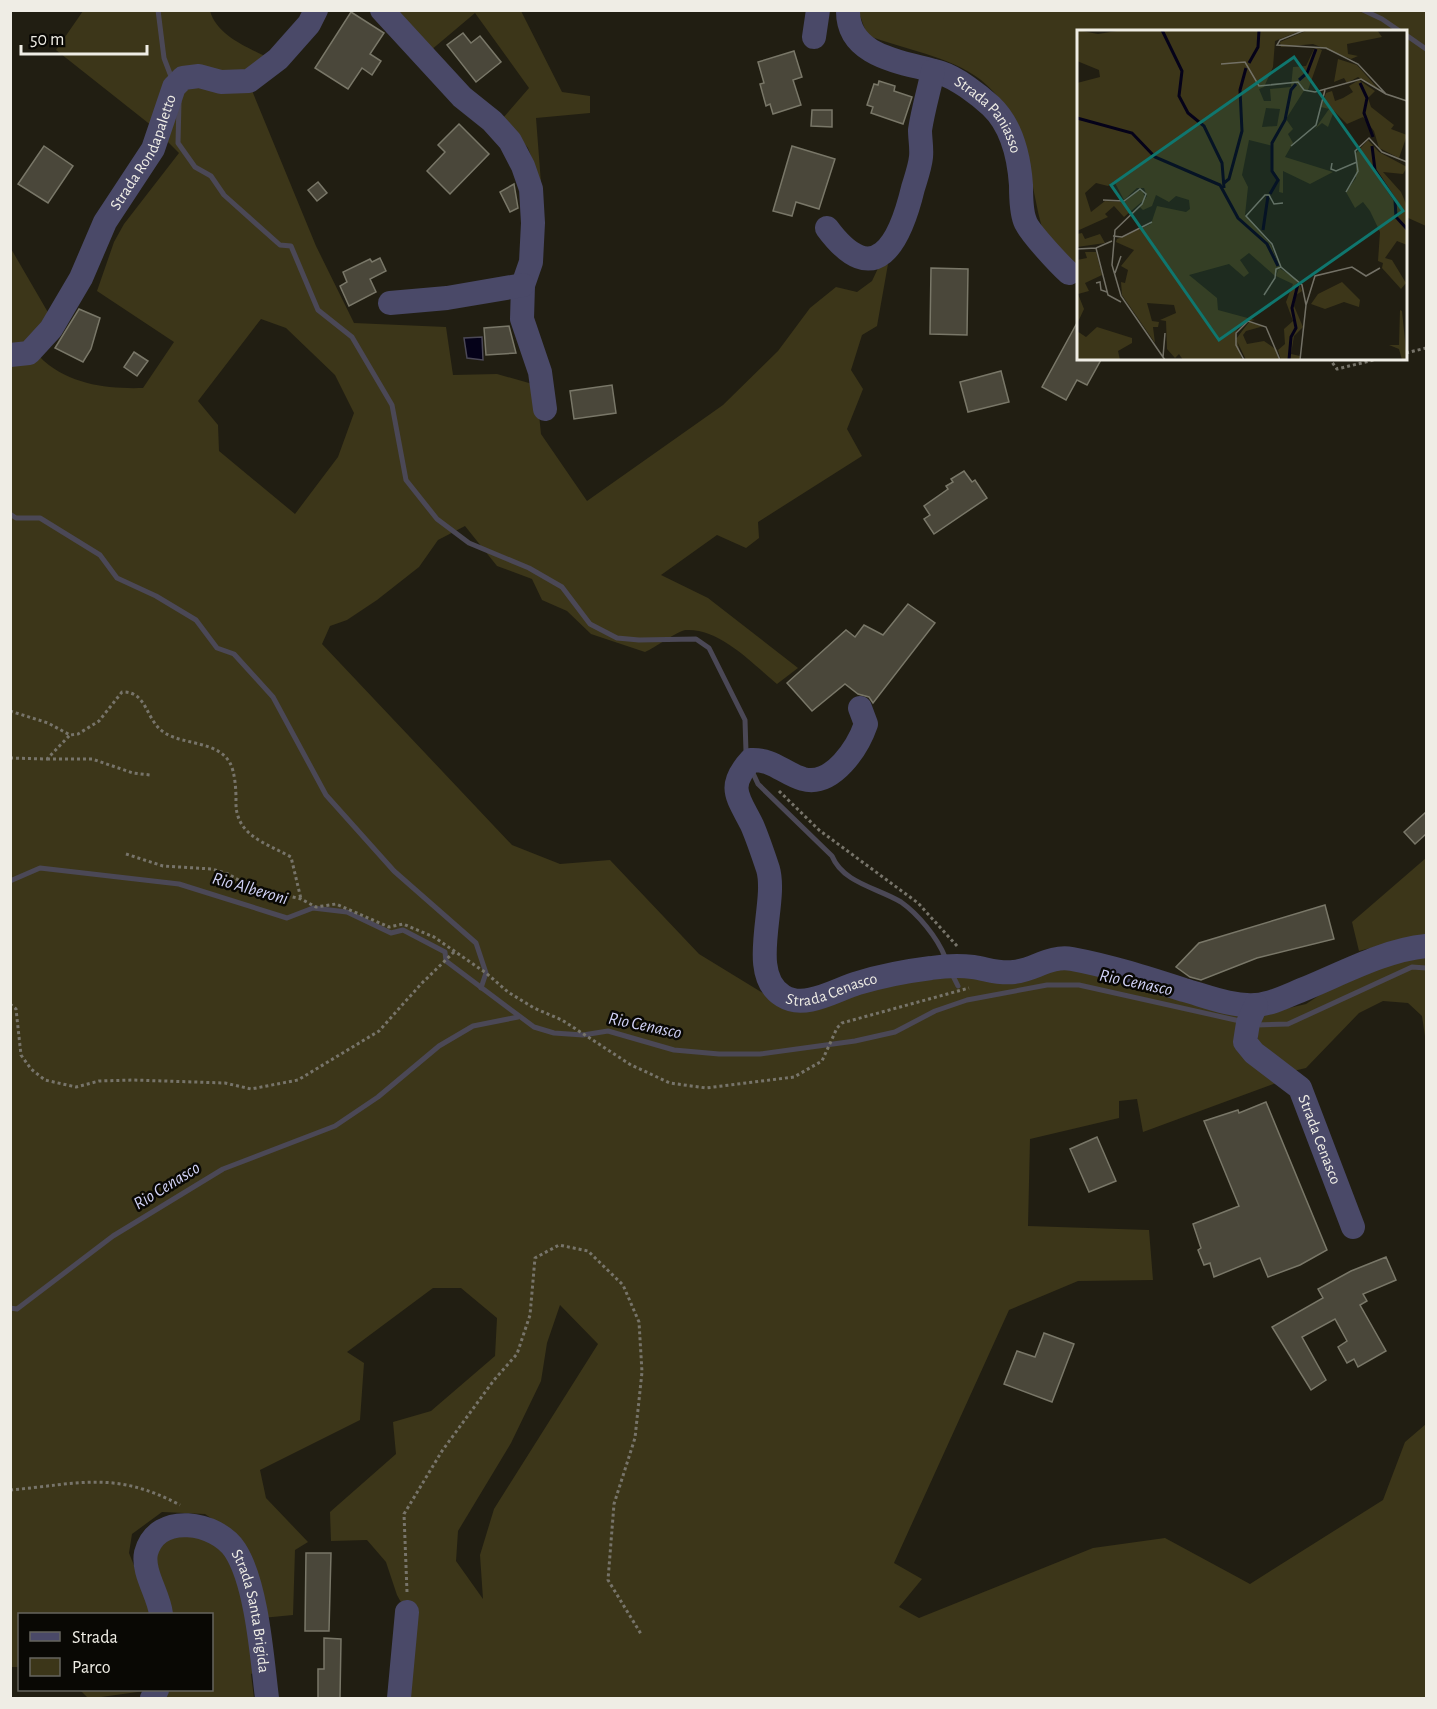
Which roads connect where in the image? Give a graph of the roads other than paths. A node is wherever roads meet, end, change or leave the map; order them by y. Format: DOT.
graph roads {
  1 [pos="316,10"];
  2 [pos="382,10"];
  3 [pos="818,10"];
  4 [pos="848,10"];
  5 [pos="814,37"];
  6 [pos="933,71"];
  7 [pos="827,228"];
  8 [pos="1069,273"];
  9 [pos="523,285"];
  10 [pos="390,303"];
  11 [pos="10,355"];
  12 [pos="545,409"];
  13 [pos="860,708"];
  14 [pos="1426,946"];
  15 [pos="1256,1005"];
  16 [pos="1353,1227"];
  17 [pos="407,1611"];
  18 [pos="161,1613"];
  19 [pos="267,1698"];
  20 [pos="399,1698"];
  1 -- 11 [label="street, Strada Rondapaletto"];
  2 -- 9 [label="street"];
  3 -- 5 [label="street"];
  4 -- 6 [label="street, Strada Paniasso"];
  6 -- 7 [label="street"];
  6 -- 8 [label="street, Strada Paniasso"];
  9 -- 10 [label="street"];
  9 -- 12 [label="street"];
  13 -- 15 [label="street, Strada Cenasco"];
  14 -- 15 [label="street, Strada Cenasco"];
  15 -- 16 [label="street, Strada Cenasco"];
  17 -- 20 [label="street"];
  18 -- 19 [label="street, Strada Santa Brigida"];
}
